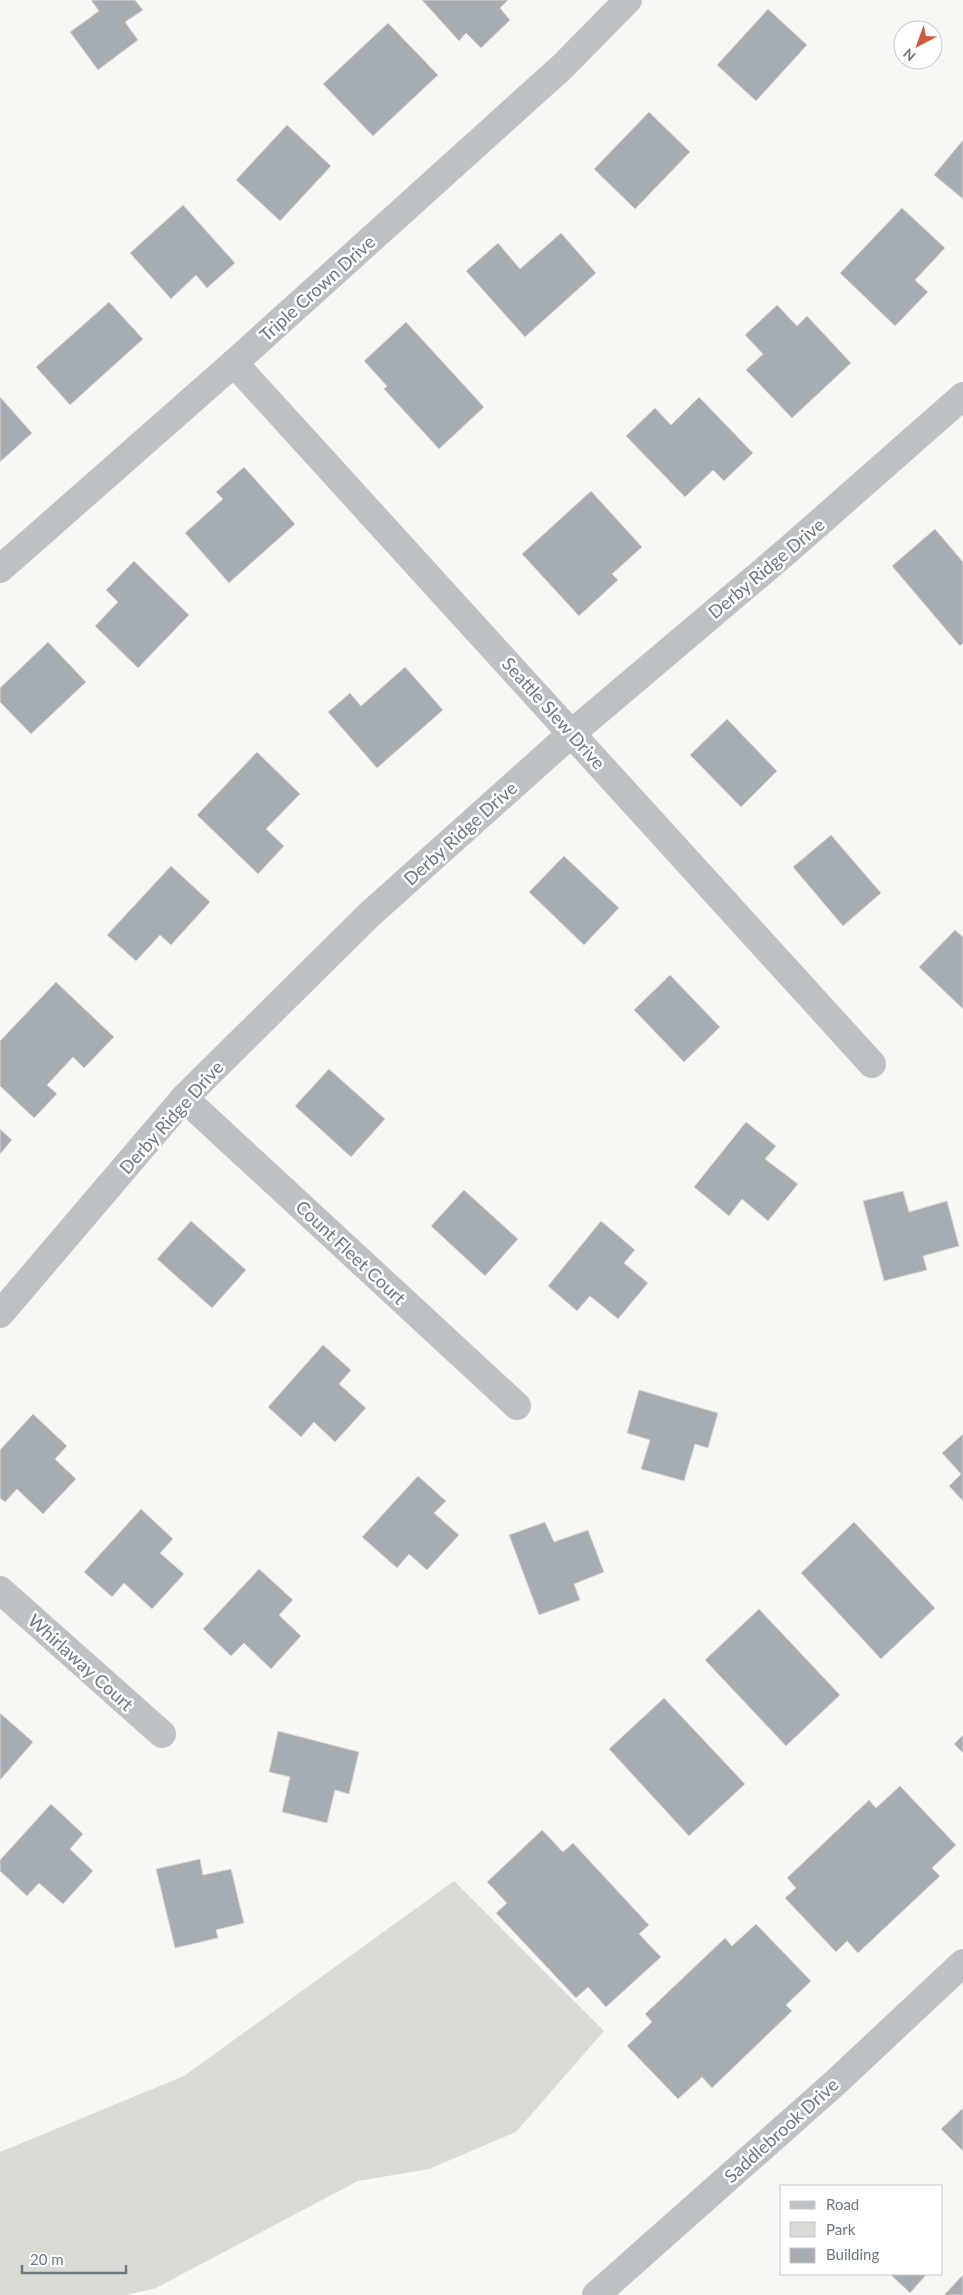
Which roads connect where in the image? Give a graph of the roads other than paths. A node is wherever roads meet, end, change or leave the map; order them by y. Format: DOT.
graph roads {
  1 [pos="628,0"];
  2 [pos="234,363"];
  3 [pos="958,411"];
  4 [pos="0,569"];
  5 [pos="572,733"];
  6 [pos="872,1064"];
  7 [pos="184,1098"];
  8 [pos="0,1314"];
  9 [pos="518,1406"];
  10 [pos="0,1590"];
  11 [pos="162,1734"];
  12 [pos="963,1963"];
  13 [pos="596,2295"];
  1 -- 2 [label="street, Triple Crown Drive"];
  2 -- 4 [label="street, Triple Crown Drive"];
  2 -- 5 [label="street, Seattle Slew Drive"];
  3 -- 5 [label="street, Derby Ridge Drive"];
  5 -- 6 [label="street, Seattle Slew Drive"];
  5 -- 7 [label="street, Derby Ridge Drive"];
  7 -- 8 [label="street, Derby Ridge Drive"];
  7 -- 9 [label="street, Count Fleet Court"];
  10 -- 11 [label="street, Whirlaway Court"];
  12 -- 13 [label="street, Saddlebrook Drive"];
}
